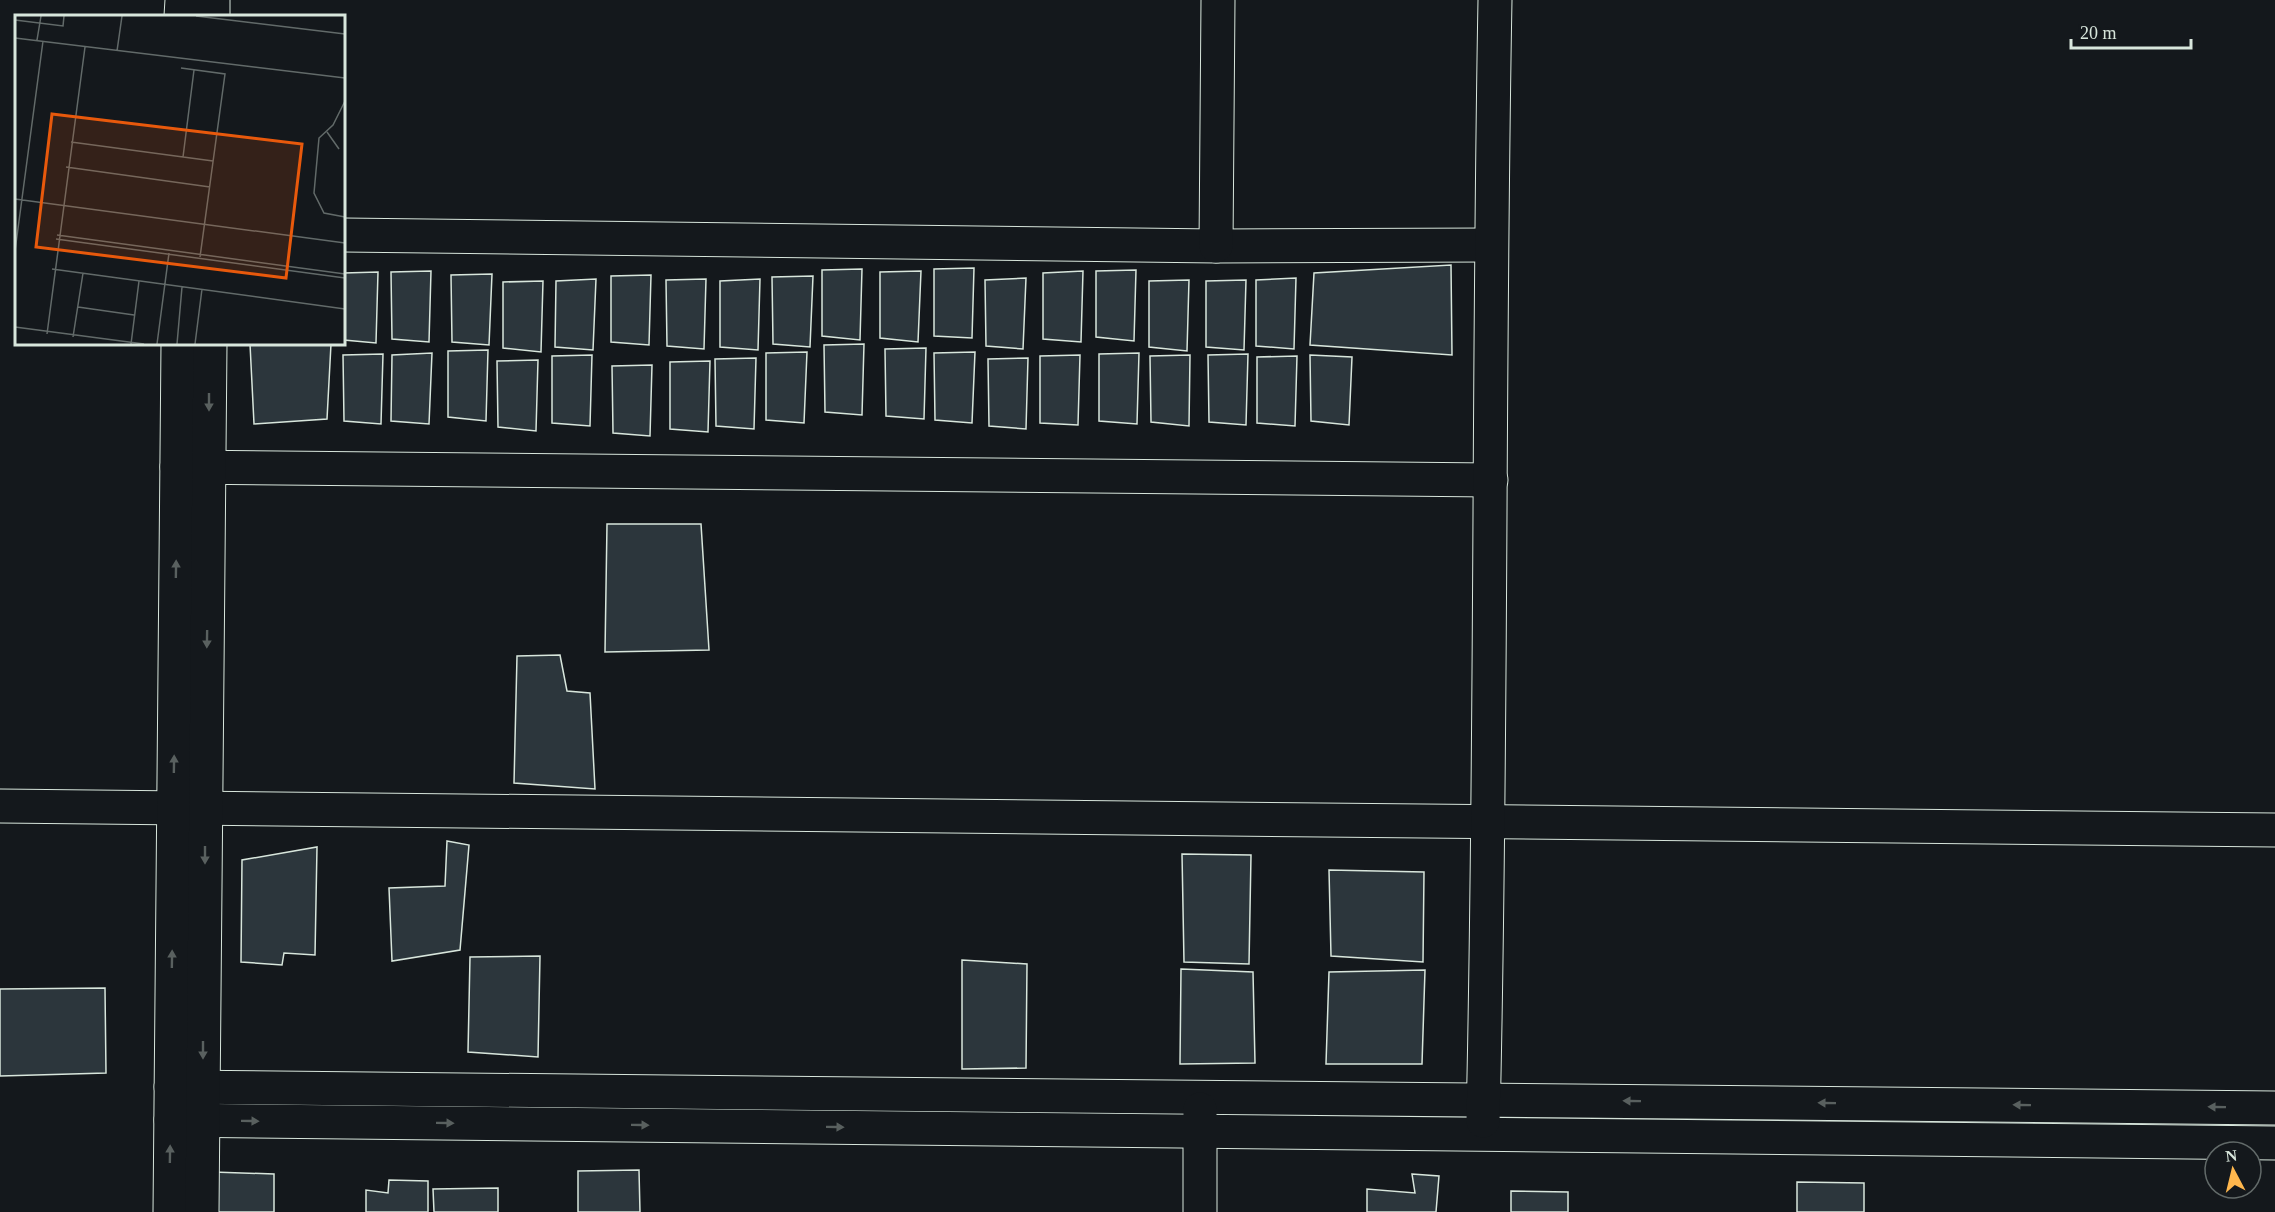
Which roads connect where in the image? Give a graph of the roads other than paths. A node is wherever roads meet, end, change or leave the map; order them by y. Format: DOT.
graph roads {
  1 [pos="1218,0"];
  2 [pos="1495,0"];
  3 [pos="345,235"];
  4 [pos="1490,245"];
  5 [pos="1216,246"];
  6 [pos="178,345"];
  7 [pos="210,345"];
  8 [pos="193,467"];
  9 [pos="1491,480"];
  10 [pos="0,806"];
  11 [pos="189,807"];
  12 [pos="1486,822"];
  13 [pos="2275,830"];
  14 [pos="171,1087"];
  15 [pos="203,1087"];
  16 [pos="1200,1097"];
  17 [pos="1484,1100"];
  18 [pos="2275,1108"];
  19 [pos="171,1120"];
  20 [pos="203,1121"];
  21 [pos="1200,1131"];
  22 [pos="1483,1134"];
  23 [pos="2275,1143"];
  24 [pos="170,1212"];
  25 [pos="202,1212"];
  26 [pos="1200,1212"];
  1 -- 5 [label="street"];
  2 -- 4 [label="street"];
  3 -- 5 [label="street"];
  4 -- 5 [label="street"];
  4 -- 9 [label="street"];
  6 -- 8 [label="street"];
  7 -- 8 [label="street, one-way"];
  8 -- 9 [label="street"];
  8 -- 11 [label="street"];
  9 -- 12 [label="street"];
  10 -- 11 [label="street"];
  11 -- 12 [label="street"];
  14 -- 11 [label="street, one-way"];
  11 -- 15 [label="street, one-way"];
  12 -- 13 [label="street"];
  12 -- 17 [label="street"];
  14 -- 15 [label="street"];
  14 -- 19 [label="street"];
  15 -- 16 [label="street"];
  15 -- 20 [label="street"];
  16 -- 17 [label="street"];
  16 -- 21 [label="street"];
  18 -- 17 [label="street, one-way"];
  17 -- 22 [label="street"];
  19 -- 20 [label="street"];
  24 -- 19 [label="street, one-way"];
  20 -- 21 [label="street, one-way"];
  20 -- 25 [label="street"];
  21 -- 22 [label="street"];
  21 -- 26 [label="street"];
  22 -- 23 [label="street"];
}
